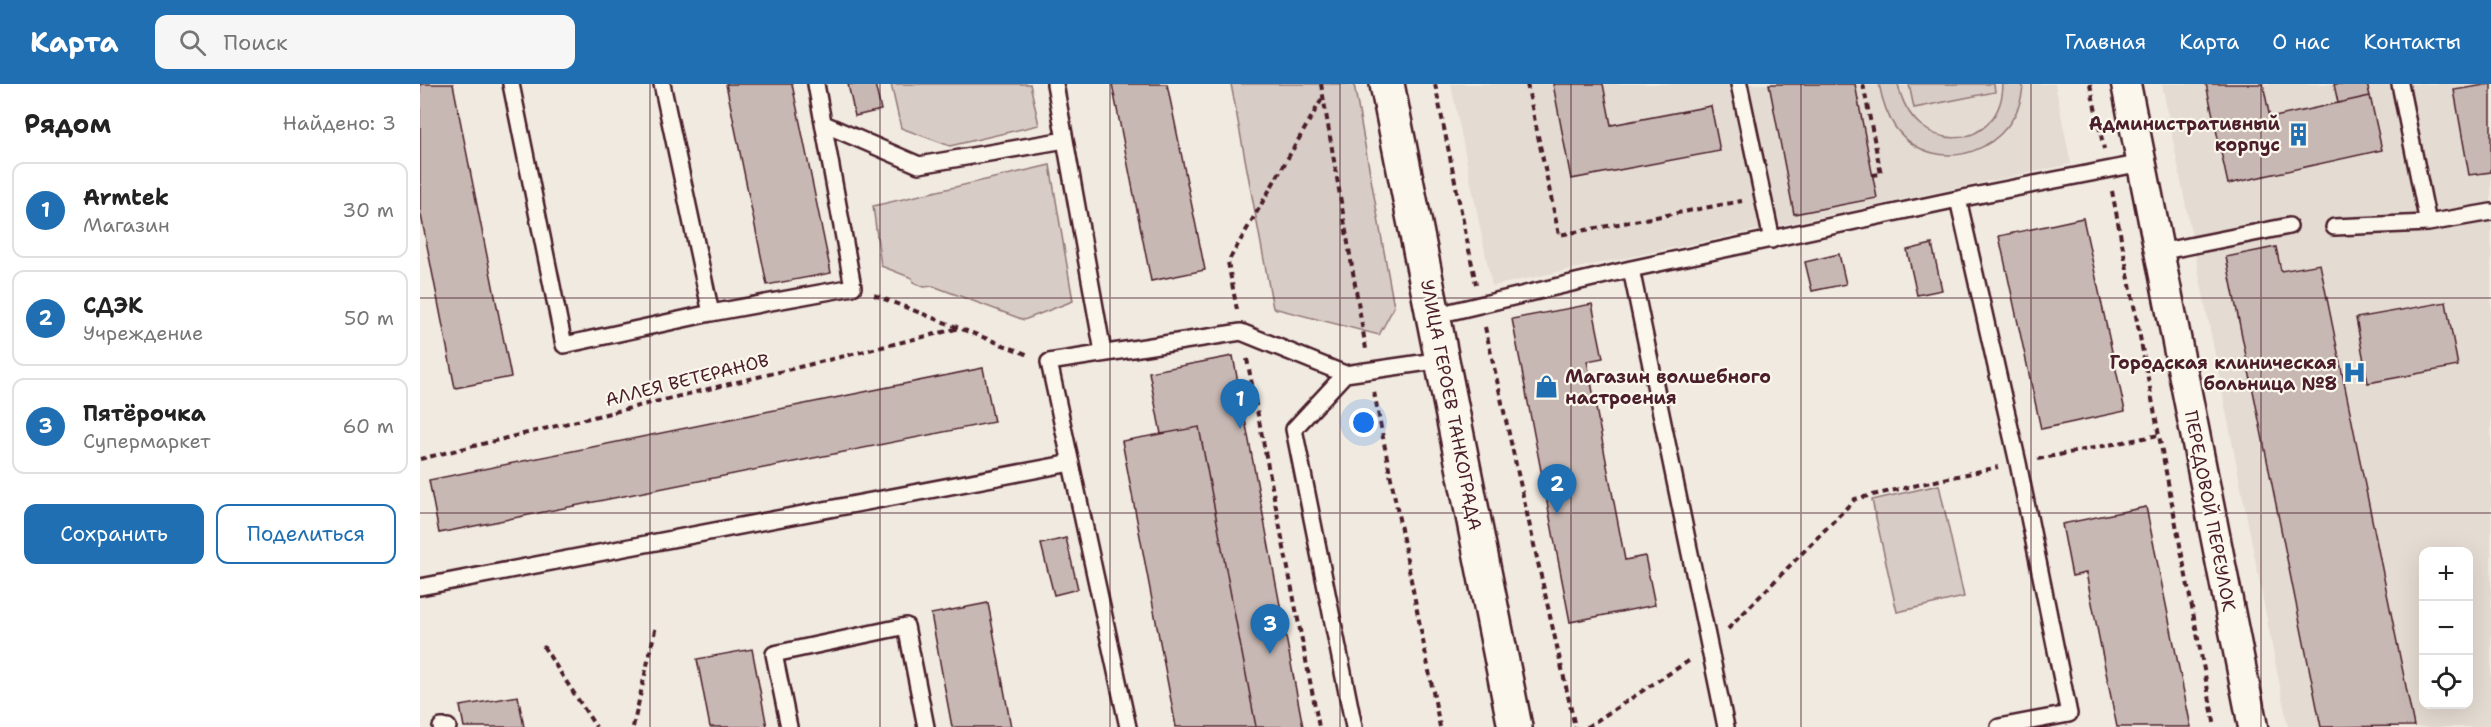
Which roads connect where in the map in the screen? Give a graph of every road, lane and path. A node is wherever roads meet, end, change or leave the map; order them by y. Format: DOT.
graph roads {
  1 [pos="512,84"];
  2 [pos="662,84"];
  3 [pos="816,84"];
  4 [pos="1055,84"];
  5 [pos="1321,84"];
  6 [pos="1387,84"];
  7 [pos="1435,84"];
  8 [pos="1527,84"];
  9 [pos="1739,84"];
  10 [pos="1863,84"];
  11 [pos="2090,84"];
  12 [pos="2126,84"];
  13 [pos="2400,84"];
  14 [pos="1323,97"];
  15 [pos="824,124"];
  16 [pos="1065,140"];
  17 [pos="2142,163"];
  18 [pos="2108,170"];
  19 [pos="1872,175"];
  20 [pos="1763,197"];
  21 [pos="1958,199"];
  22 [pos="2491,212"];
  23 [pos="2428,223"];
  24 [pos="2289,226"];
  25 [pos="2334,227"];
  26 [pos="1772,240"];
  27 [pos="2159,252"];
  28 [pos="1631,269"];
  29 [pos="854,287"];
  30 [pos="1480,305"];
  31 [pos="711,313"];
  32 [pos="1433,316"];
  33 [pos="960,328"];
  34 [pos="1241,332"];
  35 [pos="1104,352"];
  36 [pos="1442,360"];
  37 [pos="1049,362"];
  38 [pos="1370,370"];
  39 [pos="1345,374"];
  40 [pos="2159,435"];
  41 [pos="420,459"];
  42 [pos="1071,463"];
  43 [pos="2018,463"];
  44 [pos="420,587"];
  45 [pos="656,626"];
  46 [pos="543,646"];
  47 [pos="1710,647"];
  48 [pos="441,727"];
  49 [pos="448,727"];
  50 [pos="596,727"];
  51 [pos="633,727"];
  52 [pos="789,727"];
  53 [pos="926,727"];
  54 [pos="1128,727"];
  55 [pos="1319,727"];
  56 [pos="1354,727"];
  57 [pos="1440,727"];
  58 [pos="1515,727"];
  59 [pos="1575,727"];
  60 [pos="1587,727"];
  61 [pos="1726,727"];
  62 [pos="1999,727"];
  63 [pos="2215,727"];
  64 [pos="2253,727"];
  1 -- 31 [label="lane"];
  2 -- 31 [label="lane"];
  3 -- 15 [label="lane"];
  4 -- 16 [label="lane"];
  5 -- 14 [label="path"];
  6 -- 32 [label="main road, УЛИЦА ГЕРОЕВ ТАНКОГРАДА"];
  7 -- 30 [label="path"];
  8 -- 20 [label="path"];
  9 -- 20 [label="lane"];
  10 -- 19 [label="path"];
  11 -- 18 [label="path"];
  12 -- 17 [label="street, ПЕРЕДОВОЙ ПЕРЕУЛОК"];
  13 -- 23 [label="lane"];
  14 -- 34 [label="path"];
  14 -- 38 [label="path"];
  15 -- 16 [label="lane"];
  15 -- 29 [label="lane"];
  16 -- 35 [label="lane"];
  17 -- 18 [label="lane"];
  17 -- 27 [label="street, ПЕРЕДОВОЙ ПЕРЕУЛОК"];
  18 -- 21 [label="lane"];
  18 -- 40 [label="path"];
  20 -- 26 [label="lane"];
  21 -- 26 [label="lane"];
  21 -- 43 [label="lane"];
  22 -- 23 [label="lane"];
  23 -- 25 [label="lane"];
  24 -- 27 [label="lane"];
  26 -- 28 [label="lane"];
  27 -- 64 [label="street, ПЕРЕДОВОЙ ПЕРЕУЛОК"];
  28 -- 30 [label="lane"];
  28 -- 47 [label="lane"];
  29 -- 31 [label="lane"];
  29 -- 33 [label="path"];
  30 -- 32 [label="lane"];
  30 -- 59 [label="path"];
  32 -- 36 [label="main road, УЛИЦА ГЕРОЕВ ТАНКОГРАДА"];
  33 -- 37 [label="path"];
  33 -- 41 [label="path, АЛЛЕЯ ВЕТЕРАНОВ"];
  34 -- 35 [label="lane"];
  34 -- 39 [label="lane"];
  34 -- 55 [label="path"];
  35 -- 37 [label="lane"];
  36 -- 38 [label="lane"];
  36 -- 58 [label="main road, УЛИЦА ГЕРОЕВ ТАНКОГРАДА"];
  37 -- 42 [label="lane"];
  38 -- 39 [label="lane"];
  38 -- 57 [label="path"];
  39 -- 56 [label="lane"];
  40 -- 43 [label="path"];
  40 -- 63 [label="path"];
  42 -- 44 [label="lane"];
  42 -- 54 [label="lane"];
  43 -- 47 [label="path"];
  43 -- 62 [label="lane"];
  45 -- 51 [label="path"];
  46 -- 50 [label="path"];
  47 -- 60 [label="path"];
  47 -- 61 [label="lane"];
  48 -- 49 [label="lane"];
  52 -- 53 [label="lane"];
}
